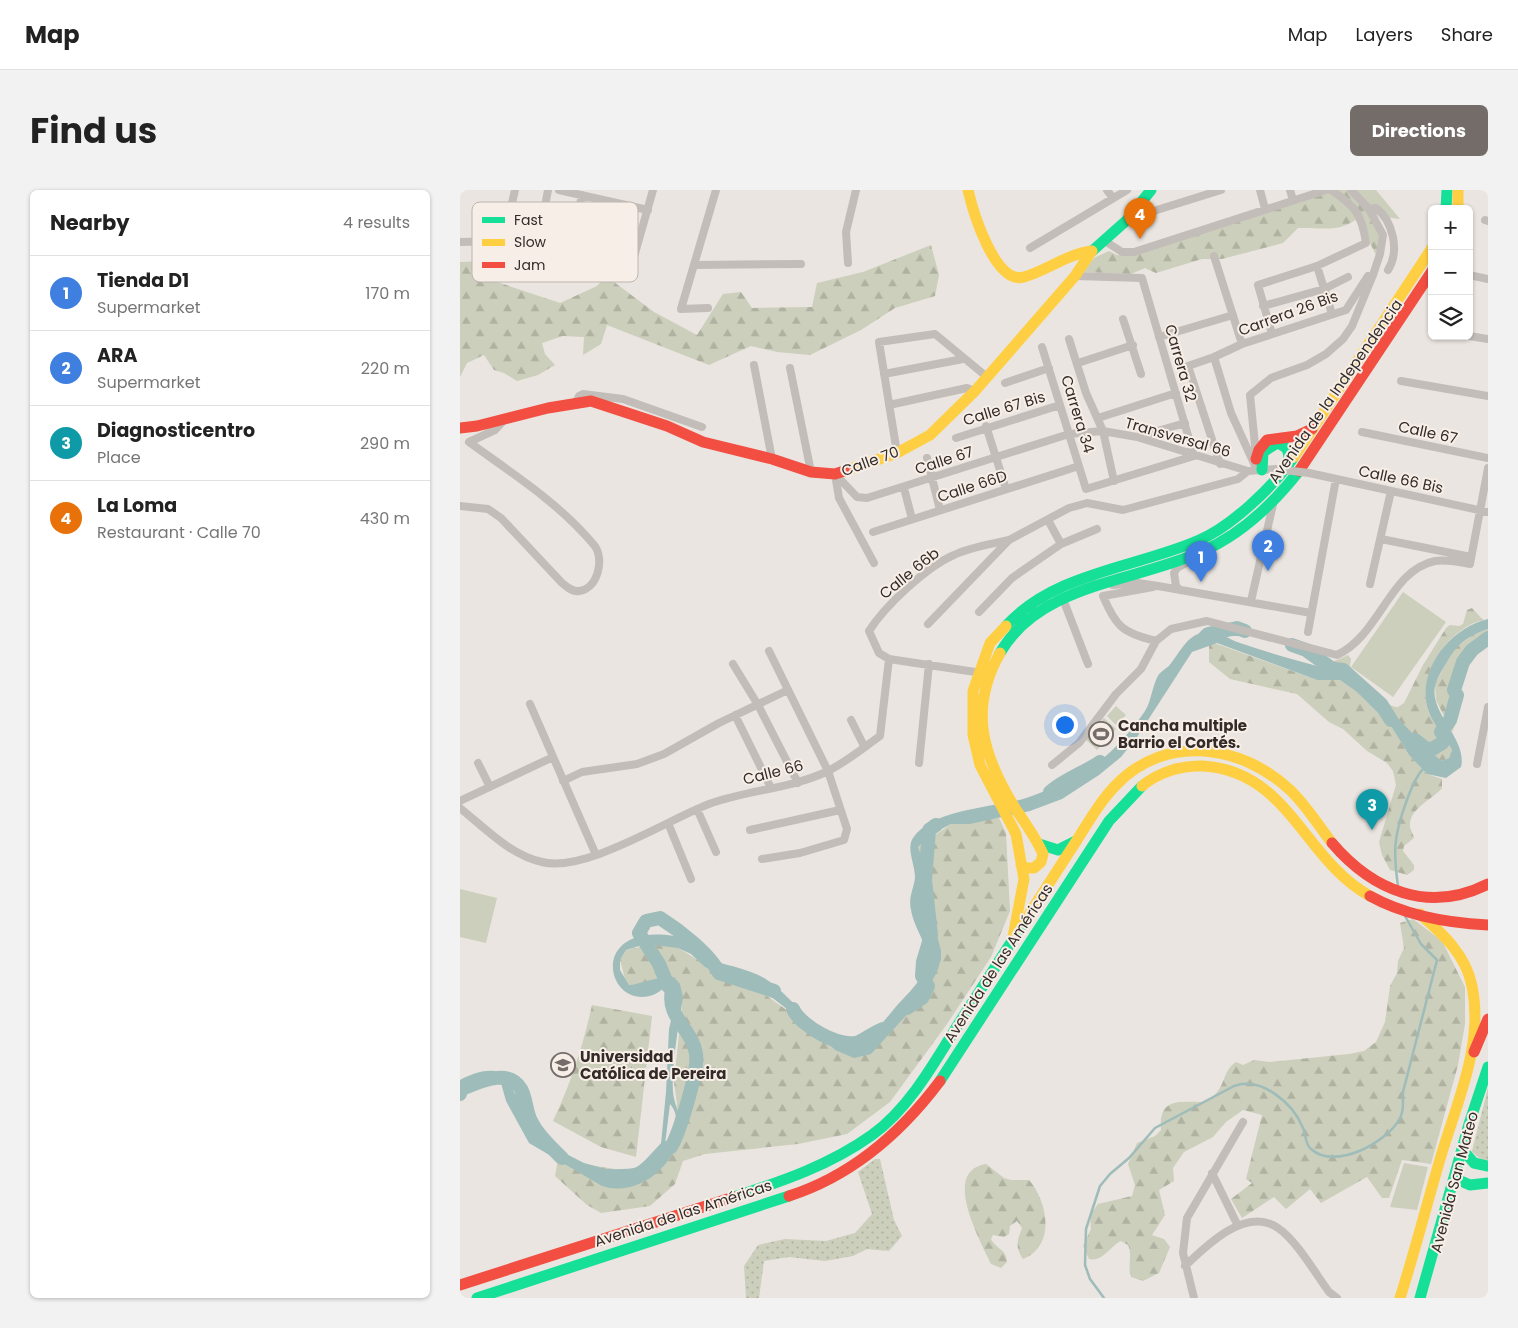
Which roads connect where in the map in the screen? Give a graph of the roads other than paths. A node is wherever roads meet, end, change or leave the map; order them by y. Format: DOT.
graph roads {
  1 [pos="559,190"];
  2 [pos="653,190"];
  3 [pos="716,190"];
  4 [pos="856,190"];
  5 [pos="968,190"];
  6 [pos="1107,190"];
  7 [pos="1127,190"];
  8 [pos="1151,190"];
  9 [pos="1221,190"];
  10 [pos="1260,190"];
  11 [pos="1290,190"];
  12 [pos="1326,190"];
  13 [pos="1331,190"];
  14 [pos="1351,190"];
  15 [pos="1447,190"];
  16 [pos="1458,190"];
  17 [pos="582,195"];
  18 [pos="1113,198"];
  19 [pos="1293,200"];
  20 [pos="580,202"];
  21 [pos="613,202"];
  22 [pos="1446,205"];
  23 [pos="1458,205"];
  24 [pos="638,208"];
  25 [pos="1265,209"];
  26 [pos="1369,209"];
  27 [pos="648,210"];
  28 [pos="1127,220"];
  29 [pos="1105,241"];
  30 [pos="638,244"];
  31 [pos="1030,248"];
  32 [pos="1431,250"];
  33 [pos="1092,251"];
  34 [pos="1214,256"];
  35 [pos="848,263"];
  36 [pos="1378,263"];
  37 [pos="801,264"];
  38 [pos="694,265"];
  39 [pos="1317,266"];
  40 [pos="1388,270"];
  41 [pos="1074,276"];
  42 [pos="1473,276"];
  43 [pos="1348,277"];
  44 [pos="1428,277"];
  45 [pos="1488,279"];
  46 [pos="1324,289"];
  47 [pos="1263,306"];
  48 [pos="708,308"];
  49 [pos="1332,314"];
  50 [pos="1233,315"];
  51 [pos="1123,319"];
  52 [pos="1272,334"];
  53 [pos="1160,337"];
  54 [pos="1473,337"];
  55 [pos="1069,339"];
  56 [pos="1488,339"];
  57 [pos="1133,344"];
  58 [pos="1242,344"];
  59 [pos="1042,347"];
  60 [pos="1214,357"];
  61 [pos="963,359"];
  62 [pos="1078,363"];
  63 [pos="754,365"];
  64 [pos="790,368"];
  65 [pos="1049,368"];
  66 [pos="884,374"];
  67 [pos="1141,374"];
  68 [pos="987,378"];
  69 [pos="1401,381"];
  70 [pos="1005,383"];
  71 [pos="975,391"];
  72 [pos="1176,394"];
  73 [pos="1488,396"];
  74 [pos="576,403"];
  75 [pos="889,405"];
  76 [pos="1060,405"];
  77 [pos="1098,418"];
  78 [pos="505,419"];
  79 [pos="1185,423"];
  80 [pos="986,426"];
  81 [pos="702,427"];
  82 [pos="460,428"];
  83 [pos="1314,428"];
  84 [pos="1103,431"];
  85 [pos="1362,432"];
  86 [pos="1070,434"];
  87 [pos="956,438"];
  88 [pos="1136,438"];
  89 [pos="897,453"];
  90 [pos="1194,456"];
  91 [pos="927,458"];
  92 [pos="998,458"];
  93 [pos="1488,458"];
  94 [pos="772,459"];
  95 [pos="1220,464"];
  96 [pos="1289,464"];
  97 [pos="1079,466"];
  98 [pos="1258,466"];
  99 [pos="1488,468"];
  100 [pos="1248,471"];
  101 [pos="811,472"];
  102 [pos="834,474"];
  103 [pos="932,479"];
  104 [pos="1336,480"];
  105 [pos="1114,481"];
  106 [pos="904,488"];
  107 [pos="1006,489"];
  108 [pos="1391,491"];
  109 [pos="1274,500"];
  110 [pos="460,506"];
  111 [pos="940,510"];
  112 [pos="1484,511"];
  113 [pos="912,519"];
  114 [pos="1048,520"];
  115 [pos="1097,529"];
  116 [pos="873,532"];
  117 [pos="1381,539"];
  118 [pos="1009,540"];
  119 [pos="1061,544"];
  120 [pos="1204,551"];
  121 [pos="1470,560"];
  122 [pos="874,563"];
  123 [pos="1370,584"];
  124 [pos="1098,586"];
  125 [pos="1158,586"];
  126 [pos="1180,590"];
  127 [pos="1063,599"];
  128 [pos="1251,600"];
  129 [pos="979,612"];
  130 [pos="1311,613"];
  131 [pos="928,624"];
  132 [pos="1308,632"];
  133 [pos="1156,641"];
  134 [pos="769,651"];
  135 [pos="889,659"];
  136 [pos="733,664"];
  137 [pos="929,664"];
  138 [pos="1088,664"];
  139 [pos="984,673"];
  140 [pos="788,690"];
  141 [pos="530,704"];
  142 [pos="758,705"];
  143 [pos="1488,708"];
  144 [pos="735,715"];
  145 [pos="851,720"];
  146 [pos="864,746"];
  147 [pos="553,757"];
  148 [pos="478,763"];
  149 [pos="919,763"];
  150 [pos="1477,764"];
  151 [pos="1052,765"];
  152 [pos="828,771"];
  153 [pos="563,781"];
  154 [pos="798,783"];
  155 [pos="490,787"];
  156 [pos="771,788"];
  157 [pos="460,801"];
  158 [pos="460,808"];
  159 [pos="697,809"];
  160 [pos="840,810"];
  161 [pos="668,823"];
  162 [pos="750,830"];
  163 [pos="1076,840"];
  164 [pos="1039,844"];
  165 [pos="716,852"];
  166 [pos="596,855"];
  167 [pos="762,860"];
  168 [pos="1022,865"];
  169 [pos="691,878"];
  170 [pos="1488,884"];
  171 [pos="1488,892"];
  172 [pos="1464,895"];
  173 [pos="1415,913"];
  174 [pos="1488,917"];
  175 [pos="1488,925"];
  176 [pos="1012,942"];
  177 [pos="970,1007"];
  178 [pos="981,1017"];
  179 [pos="1488,1019"];
  180 [pos="1488,1067"];
  181 [pos="1467,1069"];
  182 [pos="1243,1122"];
  183 [pos="1462,1149"];
  184 [pos="1488,1166"];
  185 [pos="1212,1173"];
  186 [pos="1454,1178"];
  187 [pos="1488,1182"];
  188 [pos="1238,1226"];
  189 [pos="1184,1266"];
  190 [pos="460,1285"];
  191 [pos="477,1298"];
  192 [pos="1194,1298"];
  193 [pos="1337,1298"];
  194 [pos="1400,1298"];
  195 [pos="1420,1298"];
  1 -- 17 [label="street"];
  2 -- 27 [label="street"];
  3 -- 38 [label="street"];
  4 -- 35 [label="street"];
  5 -- 33 [label="main road"];
  6 -- 18 [label="street"];
  7 -- 18 [label="street"];
  8 -- 28 [label="main road, Calle 70"];
  9 -- 28 [label="street"];
  10 -- 25 [label="street"];
  11 -- 19 [label="street"];
  12 -- 19 [label="street"];
  13 -- 39 [label="street"];
  14 -- 26 [label="street"];
  15 -- 22 [label="main road"];
  16 -- 23 [label="main road"];
  17 -- 20 [label="street"];
  17 -- 21 [label="street"];
  18 -- 31 [label="street"];
  19 -- 25 [label="street"];
  24 -- 27 [label="street"];
  25 -- 29 [label="street"];
  26 -- 36 [label="street"];
  26 -- 40 [label="street"];
  27 -- 30 [label="street"];
  28 -- 29 [label="main road, Calle 70"];
  29 -- 33 [label="main road, Calle 70"];
  32 -- 83 [label="main road, Avenida de la Independencia"];
  33 -- 41 [label="main road, Calle 70"];
  34 -- 50 [label="street"];
  36 -- 49 [label="street, Carrera 26 Bis"];
  36 -- 98 [label="street"];
  37 -- 38 [label="street"];
  38 -- 48 [label="street"];
  39 -- 46 [label="street"];
  39 -- 47 [label="street"];
  41 -- 53 [label="street, Carrera 32"];
  41 -- 68 [label="main road, Calle 70"];
  42 -- 45 [label="street"];
  43 -- 46 [label="street"];
  44 -- 109 [label="main road, Avenida de la Independencia"];
  46 -- 47 [label="street"];
  46 -- 49 [label="street"];
  47 -- 52 [label="street"];
  49 -- 52 [label="street, Carrera 26 Bis"];
  50 -- 53 [label="street, Carrera 26 Bis"];
  50 -- 58 [label="street"];
  51 -- 57 [label="street"];
  52 -- 58 [label="street, Carrera 26 Bis"];
  53 -- 72 [label="street, Carrera 32"];
  54 -- 56 [label="street"];
  55 -- 62 [label="street"];
  57 -- 62 [label="street"];
  57 -- 67 [label="street"];
  58 -- 60 [label="street, Carrera 26 Bis"];
  59 -- 65 [label="street, Carrera 34"];
  60 -- 95 [label="street, Carrera 26 Bis"];
  60 -- 98 [label="street"];
  61 -- 66 [label="street"];
  61 -- 66 [label="street"];
  61 -- 68 [label="street"];
  62 -- 77 [label="street"];
  63 -- 94 [label="street"];
  64 -- 101 [label="street"];
  65 -- 70 [label="street"];
  65 -- 76 [label="street, Carrera 34"];
  66 -- 75 [label="street"];
  68 -- 71 [label="main road, Calle 70"];
  69 -- 73 [label="street"];
  71 -- 75 [label="street"];
  71 -- 89 [label="main road, Calle 70"];
  72 -- 77 [label="street"];
  72 -- 79 [label="street, Carrera 32"];
  74 -- 78 [label="main road, Calle 70"];
  74 -- 81 [label="street"];
  74 -- 94 [label="main road, Calle 70"];
  75 -- 89 [label="street"];
  76 -- 80 [label="street, Calle 67 Bis"];
  76 -- 86 [label="street, Carrera 34"];
  77 -- 84 [label="street"];
  78 -- 82 [label="main road, Calle 70"];
  78 -- 110 [label="street"];
  79 -- 88 [label="street"];
  79 -- 90 [label="street, Carrera 32"];
  80 -- 87 [label="street, Calle 67 Bis"];
  80 -- 92 [label="street"];
  83 -- 96 [label="main road, Avenida de la Independencia"];
  83 -- 98 [label="main road"];
  84 -- 86 [label="street, Transversal 66"];
  84 -- 88 [label="street, Transversal 66"];
  84 -- 105 [label="street"];
  85 -- 93 [label="street, Calle 67"];
  86 -- 92 [label="street, Calle 67"];
  86 -- 97 [label="street, Carrera 34"];
  88 -- 90 [label="street, Transversal 66"];
  89 -- 102 [label="main road, Calle 70"];
  90 -- 95 [label="street, Transversal 66"];
  90 -- 105 [label="street"];
  91 -- 103 [label="street"];
  92 -- 103 [label="street, Calle 67"];
  92 -- 107 [label="street"];
  94 -- 101 [label="main road, Calle 70"];
  95 -- 100 [label="street, Transversal 66"];
  96 -- 98 [label="main road"];
  96 -- 139 [label="main road, Avenida de la Independencia"];
  97 -- 105 [label="street, Carrera 34"];
  97 -- 107 [label="street, Calle 66D"];
  98 -- 100 [label="street, Calle 66 Bis"];
  98 -- 104 [label="street, Calle 66 Bis, bridge"];
  99 -- 112 [label="street"];
  100 -- 114 [label="street"];
  101 -- 102 [label="main road, Calle 70"];
  102 -- 106 [label="street, Calle 67"];
  102 -- 122 [label="street"];
  103 -- 106 [label="street, Calle 67"];
  103 -- 111 [label="street"];
  104 -- 108 [label="street, Calle 66 Bis"];
  104 -- 130 [label="street"];
  106 -- 113 [label="street"];
  107 -- 111 [label="street, Calle 66D"];
  108 -- 112 [label="street, Calle 66 Bis"];
  108 -- 117 [label="street"];
  109 -- 120 [label="main road, Avenida de la Independencia"];
  109 -- 128 [label="street"];
  111 -- 113 [label="street, Calle 66D"];
  112 -- 121 [label="street"];
  113 -- 116 [label="street, Calle 66D"];
  114 -- 118 [label="street"];
  114 -- 119 [label="street"];
  115 -- 119 [label="street"];
  117 -- 121 [label="street"];
  117 -- 123 [label="street"];
  118 -- 131 [label="street"];
  118 -- 135 [label="street, Calle 66b"];
  119 -- 129 [label="street"];
  120 -- 124 [label="main road, Avenida de la Independencia"];
  120 -- 126 [label="street"];
  121 -- 133 [label="street"];
  124 -- 125 [label="street"];
  124 -- 127 [label="main road, Avenida de la Independencia"];
  125 -- 126 [label="street"];
  125 -- 133 [label="street"];
  126 -- 128 [label="street"];
  127 -- 138 [label="street"];
  127 -- 139 [label="main road, Avenida de la Independencia"];
  128 -- 130 [label="street"];
  130 -- 132 [label="street"];
  133 -- 151 [label="street"];
  134 -- 140 [label="street"];
  135 -- 137 [label="street"];
  135 -- 146 [label="street, Calle 66"];
  136 -- 142 [label="street"];
  137 -- 139 [label="street"];
  137 -- 149 [label="street"];
  139 -- 164 [label="main road, Avenida de la Independencia"];
  139 -- 168 [label="main road, Avenida de la Independencia"];
  140 -- 142 [label="street"];
  140 -- 152 [label="street"];
  141 -- 147 [label="street"];
  142 -- 144 [label="street"];
  142 -- 154 [label="street"];
  143 -- 150 [label="street"];
  144 -- 153 [label="street"];
  144 -- 156 [label="street"];
  145 -- 146 [label="street"];
  146 -- 152 [label="street, Calle 66"];
  147 -- 153 [label="street"];
  147 -- 155 [label="street"];
  148 -- 155 [label="street"];
  152 -- 154 [label="street, Calle 66"];
  152 -- 160 [label="street"];
  153 -- 166 [label="street"];
  154 -- 156 [label="street, Calle 66"];
  155 -- 157 [label="street"];
  156 -- 159 [label="street, Calle 66"];
  158 -- 166 [label="street, Calle 66"];
  159 -- 161 [label="street, Calle 66"];
  159 -- 165 [label="street"];
  160 -- 162 [label="street"];
  160 -- 167 [label="street"];
  161 -- 166 [label="street, Calle 66"];
  161 -- 169 [label="street"];
  163 -- 164 [label="main road"];
  163 -- 172 [label="main road, Avenida de las Américas"];
  163 -- 176 [label="main road, Avenida de las Américas"];
  164 -- 168 [label="main road"];
  168 -- 176 [label="main road, Avenida de la Independencia"];
  170 -- 172 [label="main road, Avenida de las Américas"];
  171 -- 172 [label="main road"];
  173 -- 174 [label="main road"];
  173 -- 175 [label="main road, Avenida de las Américas"];
  173 -- 178 [label="main road, Avenida de las Américas"];
  173 -- 181 [label="main road, Avenida San Mateo"];
  176 -- 177 [label="main road, Avenida de las Américas"];
  177 -- 178 [label="main road"];
  177 -- 190 [label="main road, Avenida de las Américas"];
  178 -- 191 [label="main road, Avenida de las Américas"];
  179 -- 181 [label="main road, Avenida San Mateo"];
  180 -- 183 [label="main road, Avenida San Mateo"];
  181 -- 194 [label="main road, Avenida San Mateo"];
  182 -- 185 [label="street"];
  183 -- 184 [label="main road"];
  183 -- 186 [label="main road, Avenida San Mateo"];
  185 -- 188 [label="street"];
  185 -- 189 [label="street"];
  186 -- 187 [label="main road"];
  186 -- 195 [label="main road, Avenida San Mateo"];
  188 -- 189 [label="street"];
  188 -- 193 [label="street"];
  189 -- 192 [label="street"];
}
